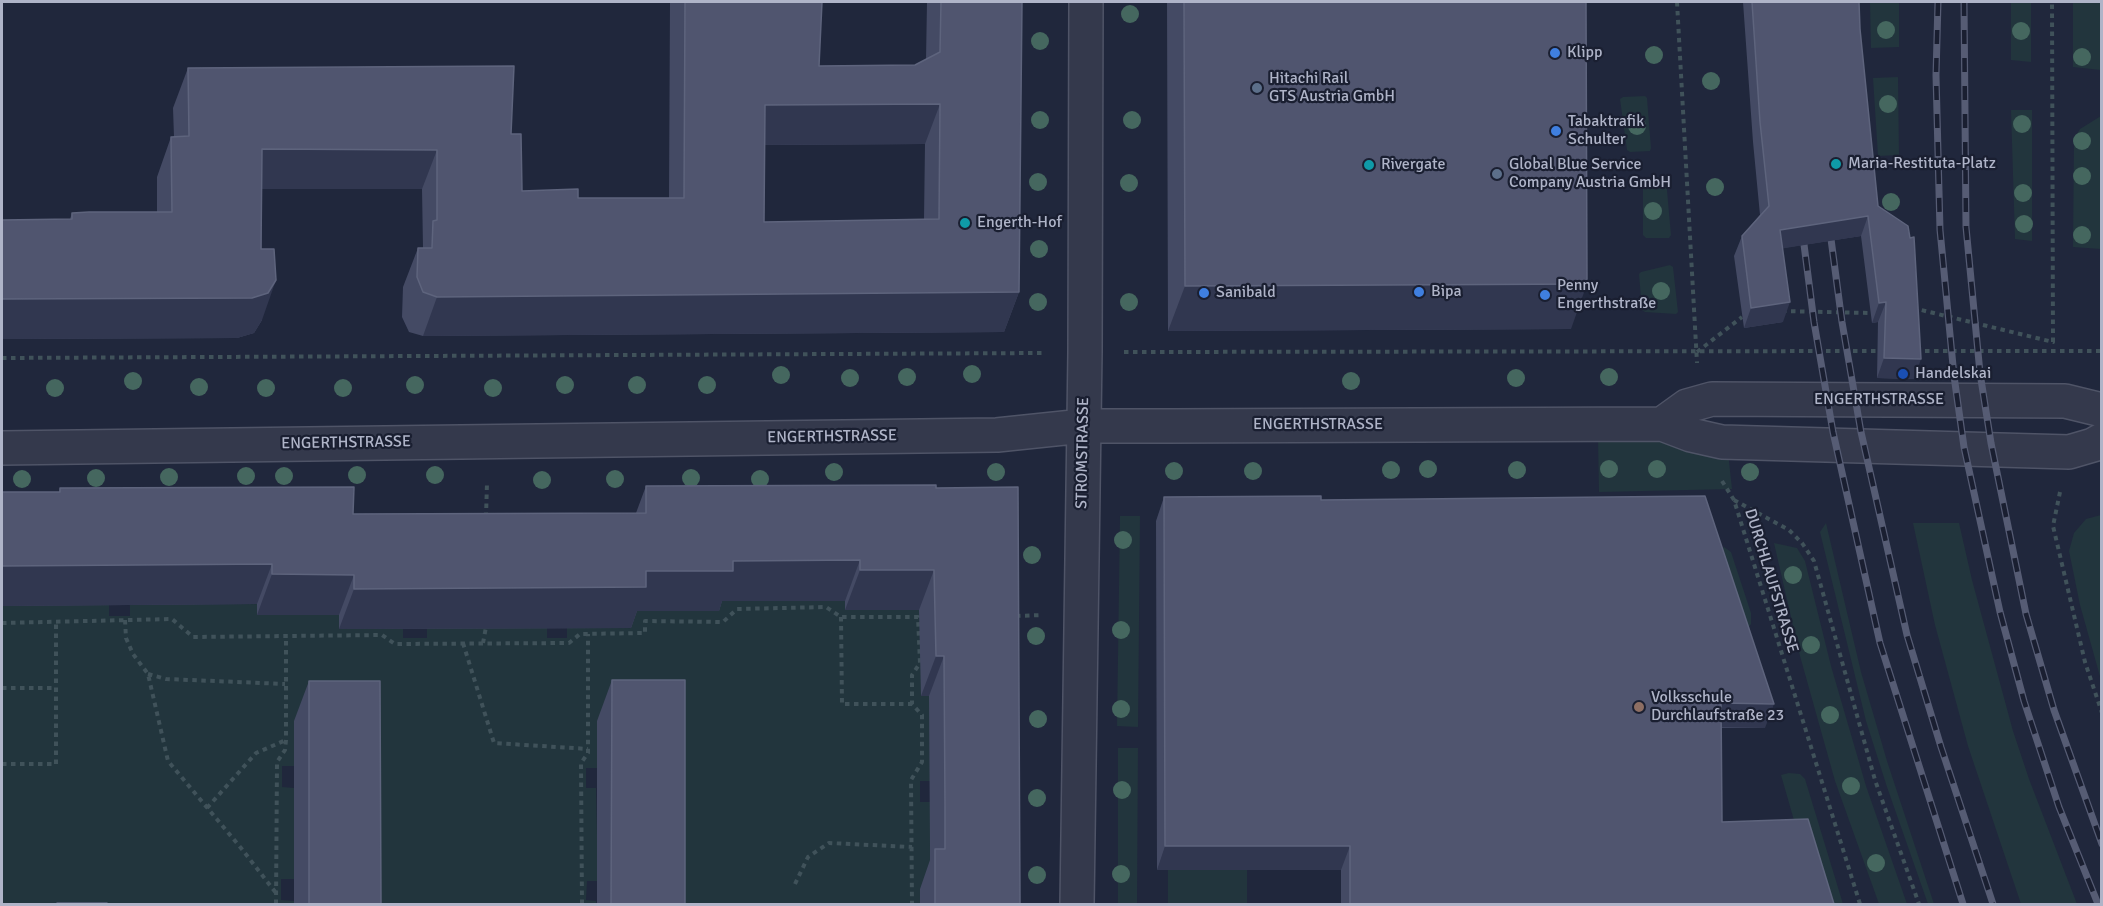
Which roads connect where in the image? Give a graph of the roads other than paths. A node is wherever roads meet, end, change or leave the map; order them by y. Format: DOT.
graph roads {
  1 [pos="1086,2"];
  2 [pos="2102,410"];
  3 [pos="1662,424"];
  4 [pos="1083,426"];
  5 [pos="2102,440"];
  6 [pos="2,448"];
  7 [pos="1077,904"];
  1 -- 4 [label="street, STROMSTRASSE"];
  2 -- 3 [label="street, ENGERTHSTRASSE"];
  3 -- 4 [label="street, ENGERTHSTRASSE"];
  3 -- 5 [label="street, ENGERTHSTRASSE"];
  4 -- 6 [label="street, ENGERTHSTRASSE"];
  4 -- 7 [label="street, STROMSTRASSE"];
}
